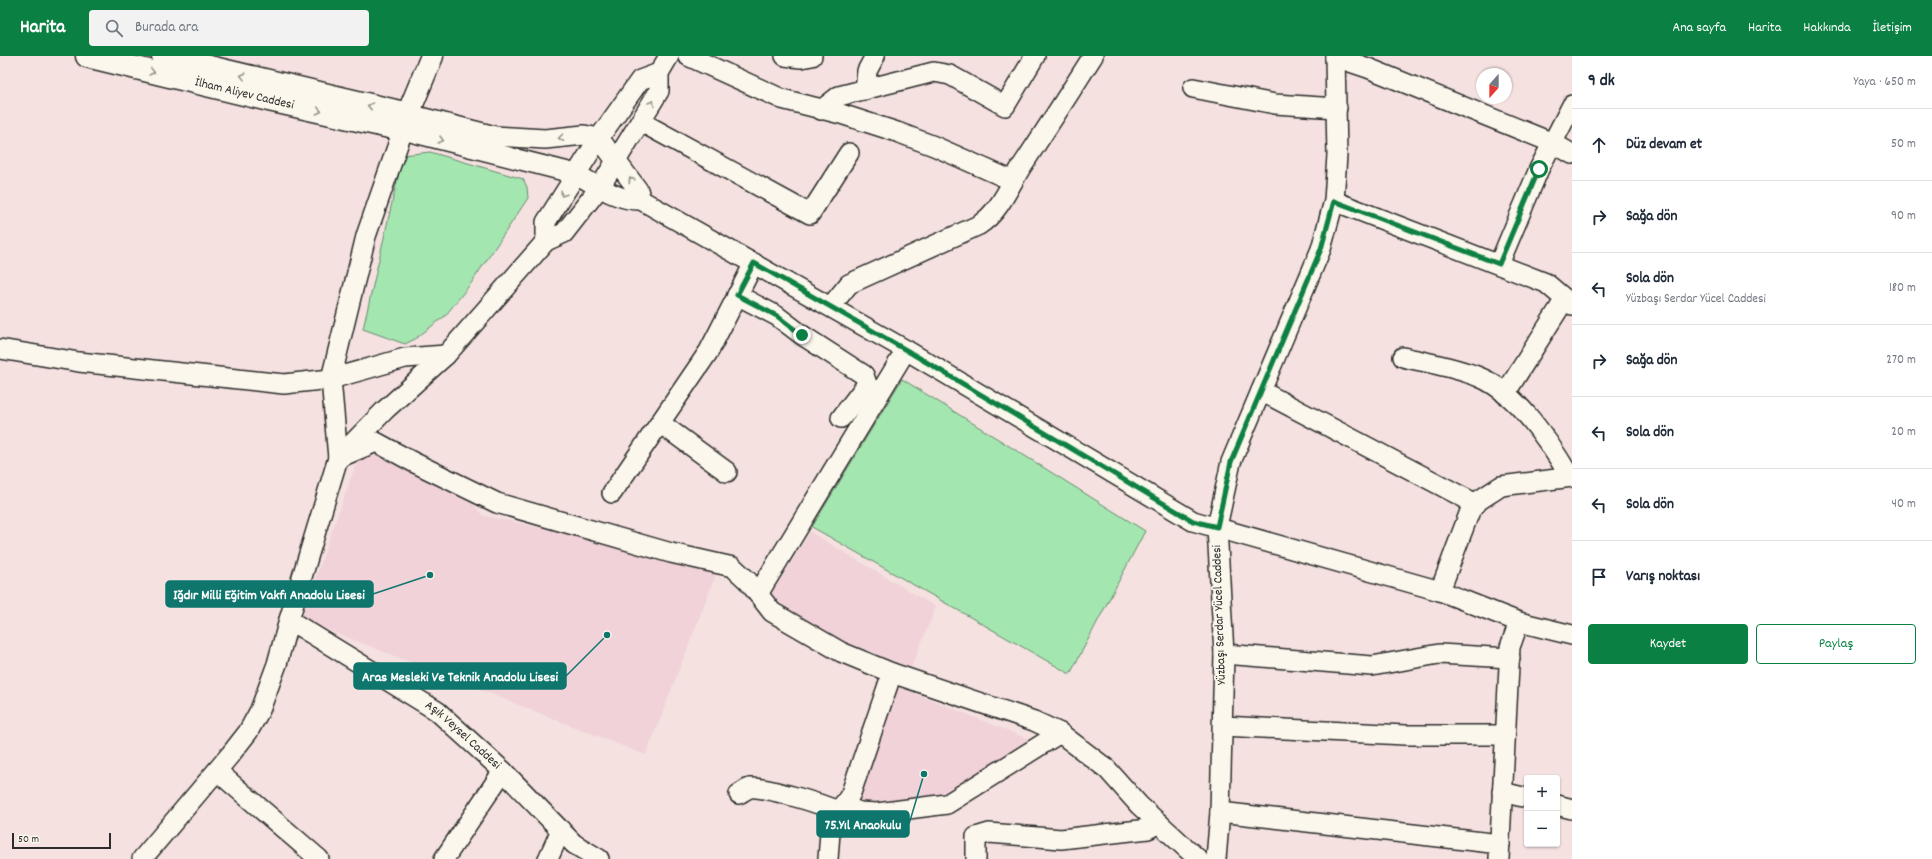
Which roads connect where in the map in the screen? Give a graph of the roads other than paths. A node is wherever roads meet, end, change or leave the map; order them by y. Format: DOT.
graph roads {
  1 [pos="87,56"];
  2 [pos="432,56"];
  3 [pos="669,56"];
  4 [pos="688,56"];
  5 [pos="785,56"];
  6 [pos="812,56"];
  7 [pos="875,56"];
  8 [pos="1035,56"];
  9 [pos="1093,56"];
  10 [pos="1335,57"];
  11 [pos="175,58"];
  12 [pos="941,64"];
  13 [pos="659,73"];
  14 [pos="1193,88"];
  15 [pos="865,90"];
  16 [pos="1572,105"];
  17 [pos="1337,108"];
  18 [pos="821,110"];
  19 [pos="405,122"];
  20 [pos="641,122"];
  21 [pos="599,138"];
  22 [pos="1553,143"];
  23 [pos="849,153"];
  24 [pos="1572,154"];
  25 [pos="617,160"];
  26 [pos="576,174"];
  27 [pos="1013,181"];
  28 [pos="600,188"];
  29 [pos="641,200"];
  30 [pos="1334,201"];
  31 [pos="546,241"];
  32 [pos="754,263"];
  33 [pos="1499,264"];
  34 [pos="737,295"];
  35 [pos="1569,302"];
  36 [pos="830,306"];
  37 [pos="0,349"];
  38 [pos="906,350"];
  39 [pos="446,355"];
  40 [pos="1402,357"];
  41 [pos="331,379"];
  42 [pos="1261,391"];
  43 [pos="1505,394"];
  44 [pos="841,418"];
  45 [pos="660,423"];
  46 [pos="338,458"];
  47 [pos="727,472"];
  48 [pos="1571,477"];
  49 [pos="612,493"];
  50 [pos="1476,504"];
  51 [pos="1217,527"];
  52 [pos="1440,591"];
  53 [pos="758,594"];
  54 [pos="289,620"];
  55 [pos="1519,622"];
  56 [pos="1572,635"];
  57 [pos="1224,654"];
  58 [pos="1510,658"];
  59 [pos="892,672"];
  60 [pos="1223,726"];
  61 [pos="1060,733"];
  62 [pos="1505,735"];
  63 [pos="217,771"];
  64 [pos="502,771"];
  65 [pos="1502,792"];
  66 [pos="739,794"];
  67 [pos="1524,797"];
  68 [pos="1560,806"];
  69 [pos="841,808"];
  70 [pos="1572,809"];
  71 [pos="1220,812"];
  72 [pos="1159,823"];
  73 [pos="561,830"];
  74 [pos="1499,852"];
  75 [pos="142,859"];
  76 [pos="319,859"];
  77 [pos="444,859"];
  78 [pos="548,859"];
  79 [pos="599,859"];
  80 [pos="828,859"];
  81 [pos="976,859"];
  82 [pos="1198,859"];
  83 [pos="1216,859"];
  1 -- 19 [label="main road, İlham Aliyev Caddesi, one-way"];
  2 -- 19 [label="main road"];
  3 -- 13 [label="street"];
  4 -- 18 [label="street"];
  5 -- 6 [label="street"];
  7 -- 15 [label="street"];
  8 -- 12 [label="street"];
  9 -- 27 [label="street"];
  10 -- 17 [label="street, Yüzbaşı Serdar Yücel Caddesi"];
  10 -- 22 [label="street"];
  19 -- 11 [label="main road, İlham Aliyev Caddesi, one-way"];
  12 -- 15 [label="street"];
  20 -- 13 [label="street, one-way"];
  13 -- 21 [label="street"];
  14 -- 17 [label="street"];
  15 -- 18 [label="street"];
  16 -- 22 [label="street"];
  17 -- 30 [label="street, Yüzbaşı Serdar Yücel Caddesi"];
  18 -- 27 [label="street"];
  21 -- 19 [label="street, one-way"];
  19 -- 26 [label="street, one-way"];
  19 -- 41 [label="street"];
  20 -- 23 [label="street"];
  20 -- 25 [label="street"];
  21 -- 25 [label="street"];
  21 -- 26 [label="street"];
  22 -- 24 [label="street"];
  22 -- 33 [label="street"];
  25 -- 28 [label="street"];
  29 -- 25 [label="street, one-way"];
  26 -- 28 [label="street"];
  26 -- 31 [label="street, one-way"];
  27 -- 36 [label="street"];
  28 -- 29 [label="street"];
  28 -- 31 [label="street"];
  29 -- 32 [label="street"];
  30 -- 33 [label="street"];
  30 -- 42 [label="street, Yüzbaşı Serdar Yücel Caddesi"];
  31 -- 39 [label="street"];
  32 -- 34 [label="street"];
  32 -- 36 [label="street"];
  33 -- 35 [label="street"];
  34 -- 44 [label="street"];
  34 -- 45 [label="street"];
  35 -- 43 [label="street"];
  36 -- 38 [label="street"];
  37 -- 41 [label="street"];
  38 -- 51 [label="street"];
  38 -- 53 [label="street"];
  39 -- 41 [label="street"];
  39 -- 46 [label="street"];
  40 -- 43 [label="street"];
  41 -- 46 [label="street"];
  42 -- 50 [label="street"];
  42 -- 51 [label="street, Yüzbaşı Serdar Yücel Caddesi"];
  43 -- 48 [label="street"];
  45 -- 47 [label="street"];
  45 -- 49 [label="street"];
  46 -- 53 [label="street"];
  46 -- 54 [label="street"];
  48 -- 50 [label="street"];
  50 -- 52 [label="street"];
  51 -- 52 [label="street"];
  51 -- 57 [label="street, Yüzbaşı Serdar Yücel Caddesi"];
  52 -- 55 [label="street"];
  53 -- 59 [label="street"];
  54 -- 63 [label="street"];
  54 -- 64 [label="street, Aşık Veysel Caddesi"];
  55 -- 56 [label="street"];
  55 -- 58 [label="street"];
  57 -- 58 [label="street"];
  57 -- 60 [label="street, Yüzbaşı Serdar Yücel Caddesi"];
  58 -- 62 [label="street"];
  59 -- 61 [label="street"];
  59 -- 69 [label="street"];
  60 -- 62 [label="street"];
  60 -- 71 [label="street, Yüzbaşı Serdar Yücel Caddesi"];
  61 -- 69 [label="street"];
  61 -- 72 [label="street"];
  62 -- 65 [label="street"];
  63 -- 75 [label="street"];
  63 -- 76 [label="street"];
  64 -- 73 [label="street, Aşık Veysel Caddesi"];
  64 -- 77 [label="street"];
  65 -- 67 [label="street"];
  65 -- 74 [label="street"];
  66 -- 69 [label="street"];
  68 -- 70 [label="street"];
  69 -- 80 [label="street"];
  71 -- 74 [label="street"];
  71 -- 83 [label="street, Yüzbaşı Serdar Yücel Caddesi"];
  72 -- 81 [label="street"];
  72 -- 82 [label="street"];
  73 -- 78 [label="street"];
  73 -- 79 [label="street, Aşık Veysel Caddesi"];
}
